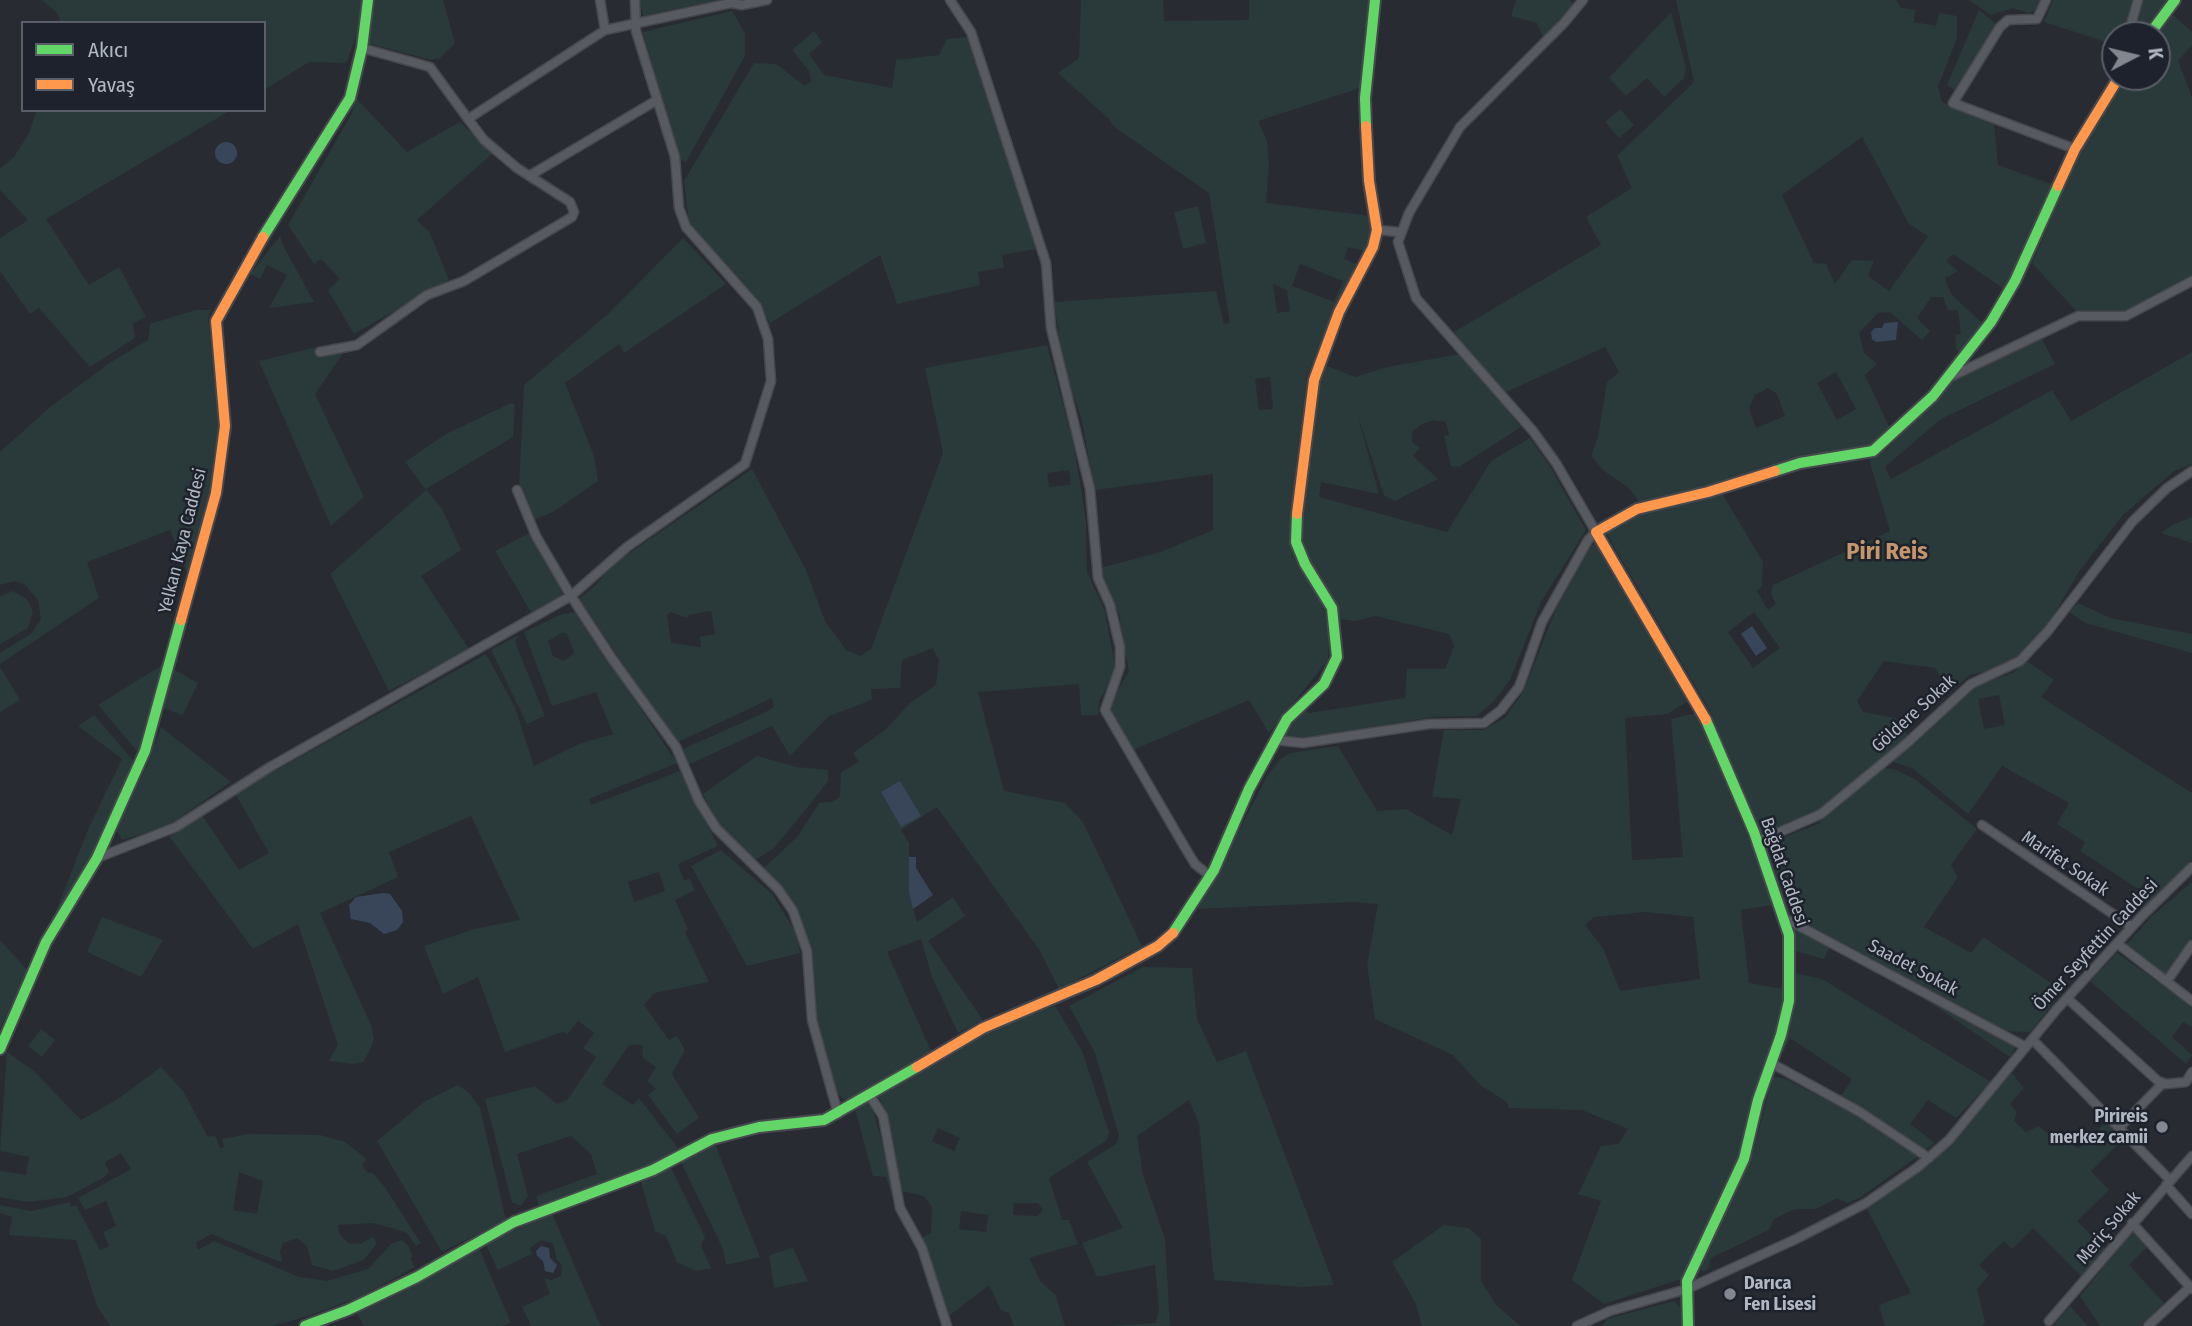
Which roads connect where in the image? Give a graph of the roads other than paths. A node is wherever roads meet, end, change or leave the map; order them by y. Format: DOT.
graph roads {
  1 [pos="368,0"];
  2 [pos="600,0"];
  3 [pos="635,0"];
  4 [pos="767,0"];
  5 [pos="950,0"];
  6 [pos="1375,0"];
  7 [pos="2046,0"];
  8 [pos="2138,0"];
  9 [pos="2175,0"];
  10 [pos="1580,1"];
  11 [pos="2132,21"];
  12 [pos="2159,21"];
  13 [pos="636,25"];
  14 [pos="605,30"];
  15 [pos="362,48"];
  16 [pos="2110,91"];
  17 [pos="657,100"];
  18 [pos="468,119"];
  19 [pos="2075,149"];
  20 [pos="529,176"];
  21 [pos="1377,230"];
  22 [pos="1399,232"];
  23 [pos="2192,281"];
  24 [pos="320,352"];
  25 [pos="1948,378"];
  26 [pos="2192,471"];
  27 [pos="517,490"];
  28 [pos="1596,532"];
  29 [pos="571,596"];
  30 [pos="1275,740"];
  31 [pos="1982,825"];
  32 [pos="1757,842"];
  33 [pos="97,858"];
  34 [pos="2190,872"];
  35 [pos="1210,876"];
  36 [pos="1784,918"];
  37 [pos="2132,927"];
  38 [pos="2118,944"];
  39 [pos="2192,945"];
  40 [pos="2166,981"];
  41 [pos="2067,998"];
  42 [pos="2192,1001"];
  43 [pos="2029,1043"];
  44 [pos="0,1049"];
  45 [pos="1771,1063"];
  46 [pos="2192,1072"];
  47 [pos="2163,1083"];
  48 [pos="2189,1083"];
  49 [pos="870,1096"];
  50 [pos="838,1114"];
  51 [pos="2120,1127"];
  52 [pos="2192,1156"];
  53 [pos="1929,1158"];
  54 [pos="2167,1182"];
  55 [pos="2192,1214"];
  56 [pos="2132,1223"];
  57 [pos="2191,1288"];
  58 [pos="1687,1289"];
  59 [pos="2049,1321"];
  60 [pos="305,1326"];
  61 [pos="947,1326"];
  62 [pos="1577,1326"];
  63 [pos="1688,1326"];
  64 [pos="2148,1326"];
  1 -- 15 [label="street, Yelkan Kaya Caddesi"];
  2 -- 14 [label="street"];
  3 -- 13 [label="street"];
  4 -- 13 [label="street"];
  5 -- 35 [label="street"];
  6 -- 21 [label="street"];
  7 -- 19 [label="street"];
  8 -- 11 [label="street"];
  9 -- 12 [label="street"];
  10 -- 22 [label="street"];
  13 -- 14 [label="street"];
  13 -- 17 [label="street"];
  14 -- 18 [label="street"];
  15 -- 18 [label="street"];
  15 -- 33 [label="street, Yelkan Kaya Caddesi"];
  16 -- 19 [label="street"];
  17 -- 20 [label="street"];
  17 -- 29 [label="street"];
  18 -- 20 [label="street"];
  19 -- 25 [label="street"];
  20 -- 24 [label="street"];
  21 -- 22 [label="street"];
  21 -- 30 [label="street"];
  22 -- 28 [label="street"];
  23 -- 25 [label="street"];
  25 -- 28 [label="street"];
  26 -- 32 [label="street, Göldere Sokak"];
  27 -- 29 [label="street"];
  28 -- 30 [label="street"];
  28 -- 32 [label="street, Bağdat Caddesi"];
  29 -- 33 [label="street"];
  29 -- 50 [label="street"];
  30 -- 35 [label="street"];
  31 -- 37 [label="street, Marifet Sokak"];
  32 -- 36 [label="street, Bağdat Caddesi"];
  33 -- 44 [label="street, Yelkan Kaya Caddesi"];
  34 -- 37 [label="street, Ömer Seyfettin Caddesi"];
  35 -- 49 [label="street"];
  36 -- 43 [label="street, Saadet Sokak"];
  36 -- 45 [label="street, Bağdat Caddesi"];
  37 -- 38 [label="street, Ömer Seyfettin Caddesi"];
  38 -- 40 [label="street"];
  38 -- 41 [label="street, Ömer Seyfettin Caddesi"];
  39 -- 40 [label="street"];
  40 -- 42 [label="street"];
  41 -- 43 [label="street, Ömer Seyfettin Caddesi"];
  41 -- 47 [label="street"];
  43 -- 51 [label="street, Saadet Sokak"];
  43 -- 53 [label="street, Ömer Seyfettin Caddesi"];
  45 -- 53 [label="street"];
  45 -- 58 [label="street, Bağdat Caddesi"];
  46 -- 48 [label="street"];
  47 -- 48 [label="street"];
  47 -- 51 [label="street"];
  49 -- 50 [label="street"];
  49 -- 61 [label="street"];
  50 -- 60 [label="street"];
  51 -- 54 [label="street, Saadet Sokak"];
  52 -- 54 [label="street, Meriç Sokak"];
  53 -- 58 [label="street, Ömer Seyfettin Caddesi"];
  54 -- 55 [label="street, Saadet Sokak"];
  54 -- 56 [label="street, Meriç Sokak"];
  56 -- 57 [label="street"];
  56 -- 59 [label="street, Meriç Sokak"];
  57 -- 64 [label="street"];
  58 -- 62 [label="street, Ömer Seyfettin Caddesi"];
  58 -- 63 [label="street, Bağdat Caddesi"];
}
